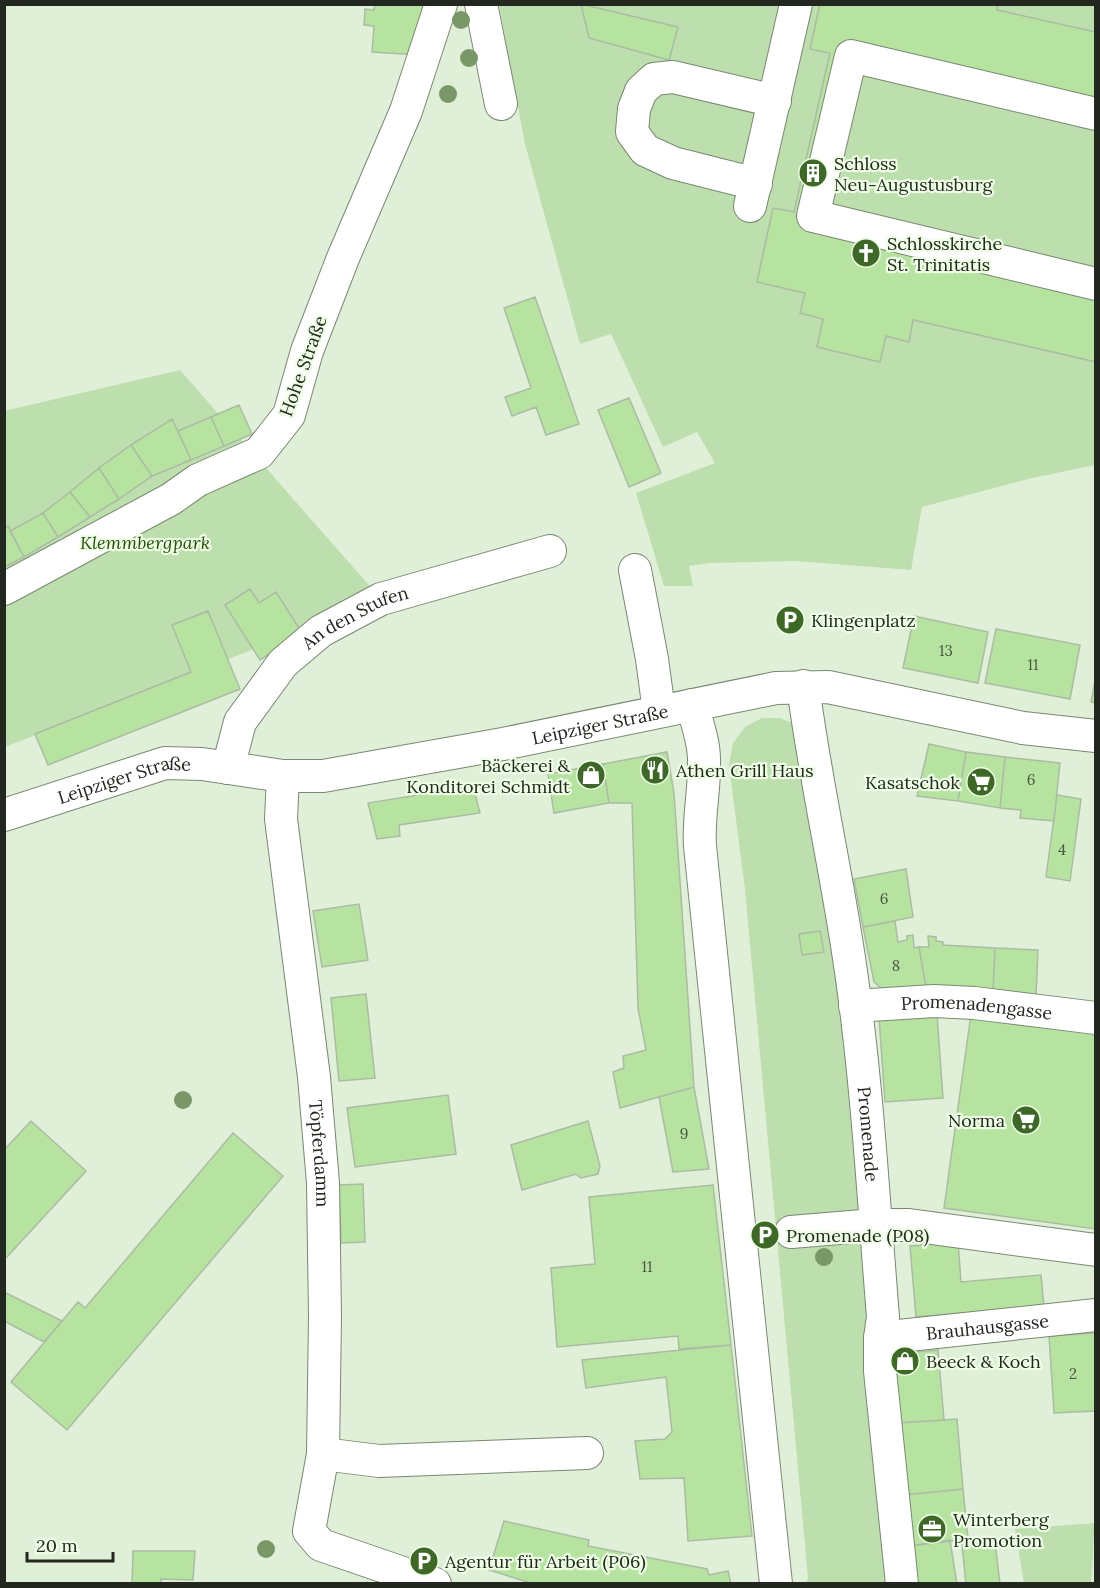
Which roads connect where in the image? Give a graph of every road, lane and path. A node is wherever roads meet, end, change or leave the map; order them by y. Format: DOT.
graph roads {
  1 [pos="441,4"];
  2 [pos="481,4"];
  3 [pos="796,4"];
  4 [pos="775,102"];
  5 [pos="501,104"];
  6 [pos="1095,114"];
  7 [pos="1095,284"];
  8 [pos="550,551"];
  9 [pos="635,570"];
  10 [pos="4,589"];
  11 [pos="803,686"];
  12 [pos="692,705"];
  13 [pos="659,711"];
  14 [pos="1095,736"];
  15 [pos="228,768"];
  16 [pos="283,777"];
  17 [pos="4,815"];
  18 [pos="855,1006"];
  19 [pos="1095,1018"];
  20 [pos="875,1225"];
  21 [pos="791,1232"];
  22 [pos="1095,1250"];
  23 [pos="1095,1315"];
  24 [pos="880,1338"];
  25 [pos="587,1453"];
  26 [pos="323,1454"];
  27 [pos="435,1584"];
  28 [pos="776,1584"];
  29 [pos="902,1584"];
  1 -- 10 [label="street, Hohe Straße"];
  2 -- 5 [label="street"];
  3 -- 4 [label="street"];
  4 -- 4 [label="street"];
  6 -- 7 [label="street"];
  8 -- 15 [label="street, An den Stufen"];
  9 -- 13 [label="street"];
  11 -- 12 [label="street, Leipziger Straße"];
  11 -- 14 [label="street, Leipziger Straße"];
  11 -- 18 [label="street, Promenade"];
  12 -- 13 [label="street, Leipziger Straße"];
  12 -- 28 [label="street"];
  13 -- 16 [label="street, Leipziger Straße"];
  15 -- 16 [label="street, Leipziger Straße"];
  15 -- 17 [label="street, Leipziger Straße"];
  16 -- 26 [label="street, Töpferdamm"];
  18 -- 19 [label="street, Promenadengasse"];
  18 -- 20 [label="street, Promenade"];
  20 -- 21 [label="street"];
  20 -- 22 [label="street"];
  20 -- 24 [label="street, Promenade"];
  23 -- 24 [label="street, Brauhausgasse"];
  24 -- 29 [label="street, Promenade"];
  25 -- 26 [label="street"];
  26 -- 27 [label="street, Töpferdamm"];
}
